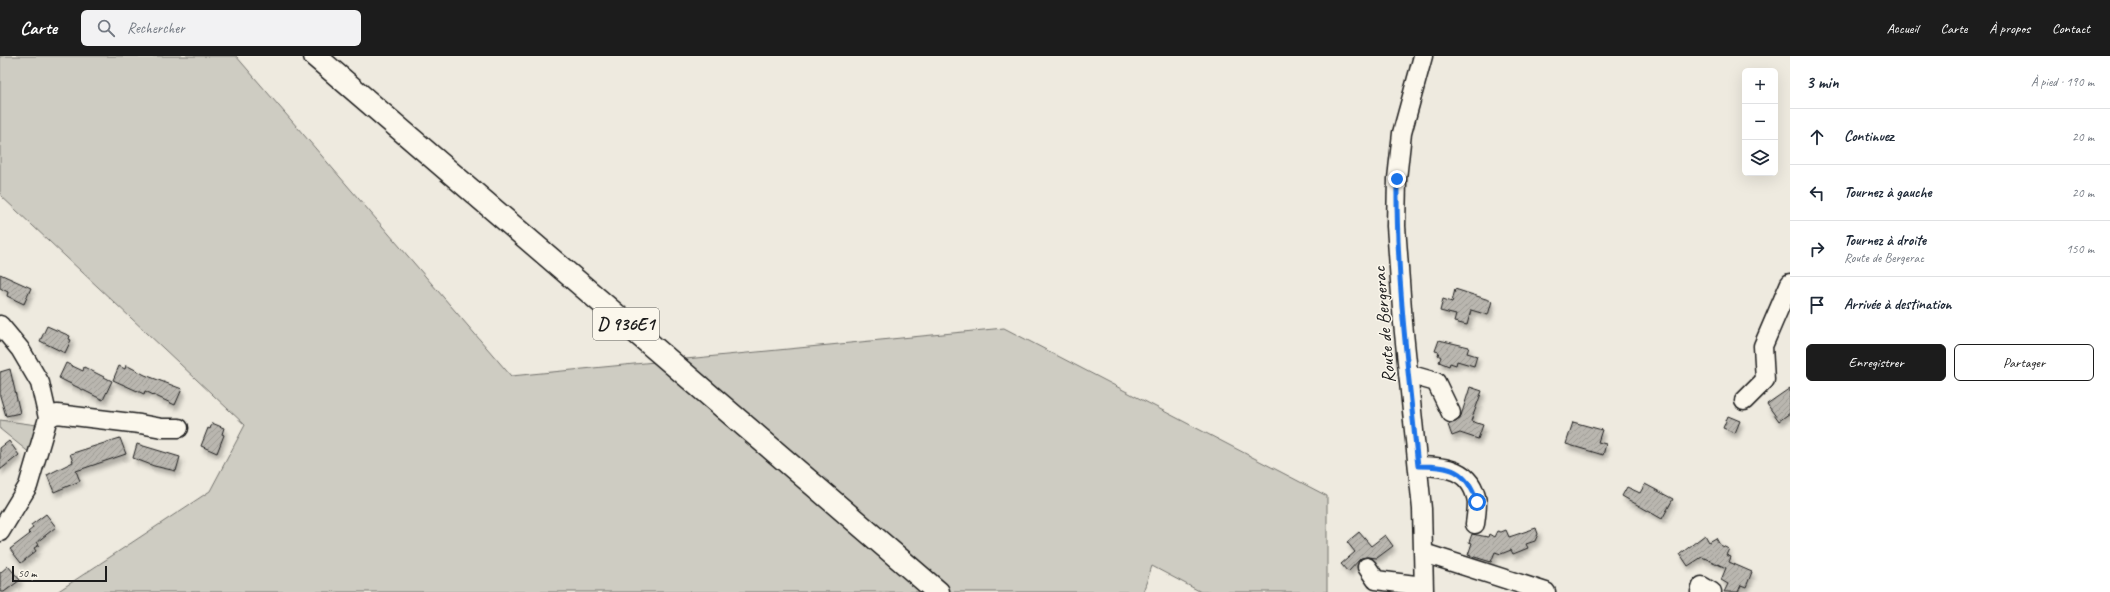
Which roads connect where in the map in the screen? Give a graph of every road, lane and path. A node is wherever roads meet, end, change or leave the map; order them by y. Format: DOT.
graph roads {
  1 [pos="315,56"];
  2 [pos="1423,56"];
  3 [pos="1790,283"];
  4 [pos="0,325"];
  5 [pos="1408,374"];
  6 [pos="1744,401"];
  7 [pos="1451,413"];
  8 [pos="48,418"];
  9 [pos="179,428"];
  10 [pos="1418,466"];
  11 [pos="1476,524"];
  12 [pos="0,532"];
  13 [pos="1424,553"];
  14 [pos="1367,567"];
  15 [pos="1424,589"];
  16 [pos="938,592"];
  17 [pos="1546,592"];
  18 [pos="1700,592"];
  19 [pos="1712,592"];
  1 -- 16 [label="main road, D 936E1"];
  2 -- 5 [label="street, Route de Bergerac"];
  3 -- 6 [label="street"];
  4 -- 8 [label="street"];
  5 -- 7 [label="street"];
  5 -- 10 [label="street, Route de Bergerac"];
  8 -- 9 [label="street"];
  8 -- 12 [label="street"];
  10 -- 11 [label="street"];
  10 -- 13 [label="street, Route de Bergerac"];
  13 -- 15 [label="street, Route de Bergerac"];
  13 -- 17 [label="street"];
  14 -- 15 [label="street"];
  18 -- 19 [label="street"];
}
